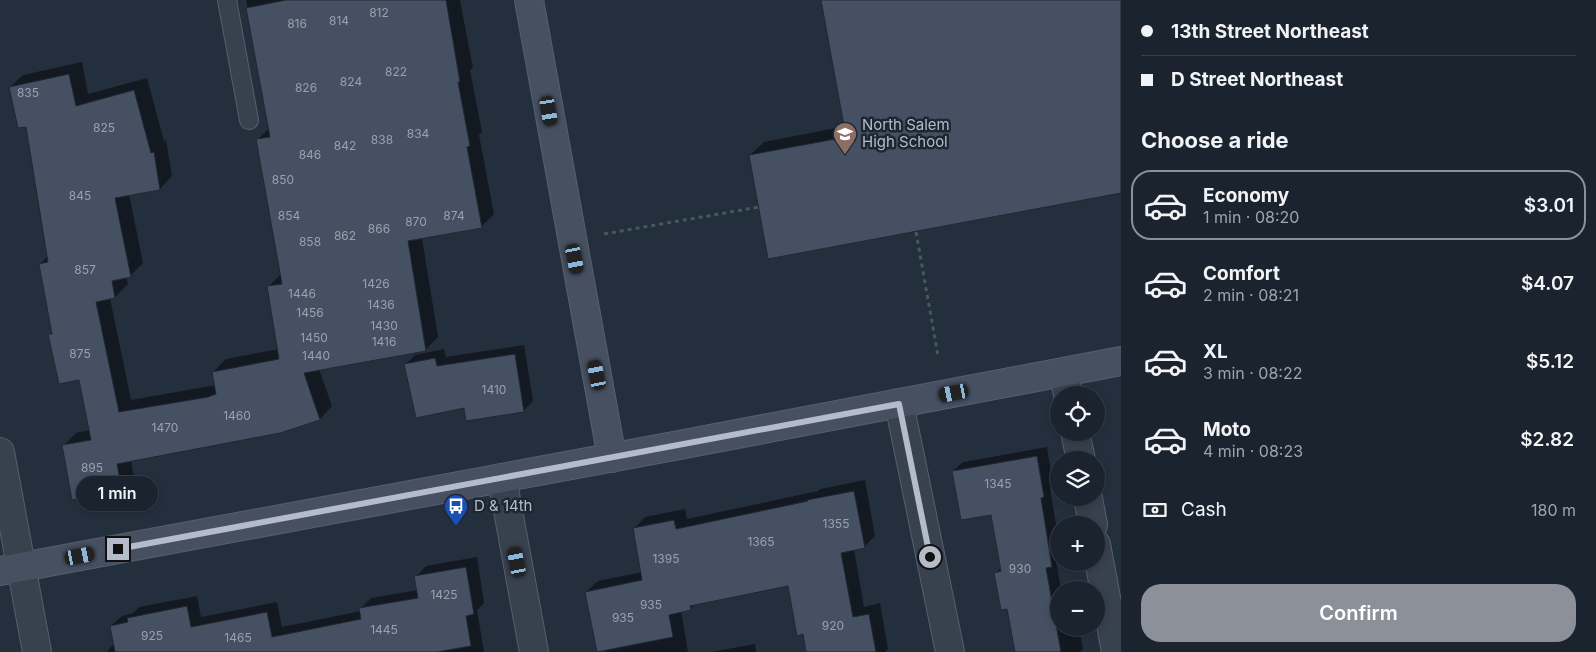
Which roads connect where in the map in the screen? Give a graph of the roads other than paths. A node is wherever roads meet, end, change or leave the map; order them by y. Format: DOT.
graph roads {
  1 [pos="227,0"];
  2 [pos="529,0"];
  3 [pos="249,120"];
  4 [pos="1121,361"];
  5 [pos="1066,383"];
  6 [pos="899,404"];
  7 [pos="0,452"];
  8 [pos="612,458"];
  9 [pos="502,478"];
  10 [pos="11,569"];
  11 [pos="1101,571"];
  12 [pos="37,652"];
  13 [pos="534,652"];
  14 [pos="950,652"];
  15 [pos="1116,652"];
  1 -- 3 [label="lane"];
  2 -- 8 [label="street"];
  4 -- 5 [label="street"];
  5 -- 6 [label="street"];
  6 -- 8 [label="street"];
  6 -- 14 [label="street"];
  7 -- 10 [label="street"];
  8 -- 9 [label="street"];
  9 -- 10 [label="street"];
  9 -- 13 [label="street"];
  10 -- 12 [label="street"];
  11 -- 15 [label="street"];
}
